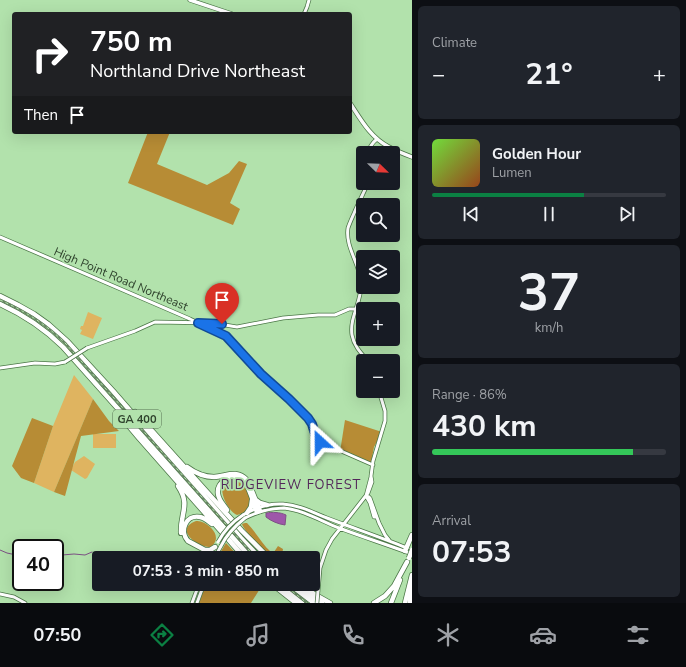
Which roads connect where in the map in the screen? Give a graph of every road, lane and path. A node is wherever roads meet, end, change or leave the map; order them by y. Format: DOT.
graph roads {
  1 [pos="190,0"];
  2 [pos="309,0"];
  3 [pos="226,12"];
  4 [pos="305,12"];
  5 [pos="352,106"];
  6 [pos="377,139"];
  7 [pos="370,146"];
  8 [pos="412,157"];
  9 [pos="365,190"];
  10 [pos="0,237"];
  11 [pos="0,296"];
  12 [pos="0,304"];
  13 [pos="355,309"];
  14 [pos="198,323"];
  15 [pos="362,354"];
  16 [pos="80,366"];
  17 [pos="0,368"];
  18 [pos="113,391"];
  19 [pos="381,398"];
  20 [pos="156,458"];
  21 [pos="177,458"];
  22 [pos="373,465"];
  23 [pos="366,496"];
  24 [pos="254,499"];
  25 [pos="267,505"];
  26 [pos="258,510"];
  27 [pos="245,514"];
  28 [pos="344,524"];
  29 [pos="340,529"];
  30 [pos="412,535"];
  31 [pos="248,537"];
  32 [pos="390,541"];
  33 [pos="217,544"];
  34 [pos="250,547"];
  35 [pos="202,550"];
  36 [pos="406,550"];
  37 [pos="412,550"];
  38 [pos="214,551"];
  39 [pos="217,551"];
  40 [pos="239,551"];
  41 [pos="240,551"];
  42 [pos="245,551"];
  43 [pos="254,551"];
  44 [pos="256,551"];
  45 [pos="262,551"];
  46 [pos="409,558"];
  47 [pos="412,575"];
  48 [pos="412,585"];
  49 [pos="196,591"];
  50 [pos="201,591"];
  51 [pos="281,591"];
  52 [pos="287,591"];
  53 [pos="298,591"];
  54 [pos="304,591"];
  55 [pos="311,591"];
  56 [pos="0,594"];
  57 [pos="319,597"];
  58 [pos="25,603"];
  59 [pos="192,603"];
  60 [pos="197,603"];
  61 [pos="296,603"];
  62 [pos="302,603"];
  63 [pos="314,603"];
  64 [pos="317,603"];
  65 [pos="322,603"];
  66 [pos="327,603"];
  67 [pos="330,603"];
  68 [pos="374,603"];
  69 [pos="391,603"];
  70 [pos="406,603"];
  71 [pos="410,603"];
  1 -- 3 [label="main road"];
  2 -- 4 [label="main road"];
  5 -- 6 [label="main road"];
  6 -- 7 [label="main road"];
  6 -- 8 [label="main road"];
  9 -- 13 [label="main road"];
  10 -- 14 [label="main road, High Point Road Northeast"];
  11 -- 18 [label="highway, GA 400"];
  12 -- 16 [label="highway, GA 400"];
  13 -- 14 [label="main road"];
  13 -- 15 [label="main road"];
  14 -- 17 [label="main road, bridge"];
  14 -- 22 [label="main road, High Point Road Northeast"];
  16 -- 20 [label="highway"];
  16 -- 42 [label="highway, GA 400"];
  18 -- 21 [label="highway"];
  18 -- 34 [label="highway, GA 400"];
  19 -- 22 [label="main road"];
  20 -- 35 [label="highway"];
  20 -- 41 [label="highway"];
  21 -- 24 [label="highway"];
  21 -- 31 [label="highway"];
  22 -- 23 [label="main road"];
  23 -- 28 [label="main road"];
  23 -- 32 [label="main road"];
  24 -- 25 [label="highway"];
  24 -- 26 [label="highway"];
  24 -- 27 [label="highway"];
  24 -- 31 [label="highway"];
  25 -- 26 [label="main road"];
  25 -- 28 [label="main road"];
  26 -- 27 [label="main road"];
  26 -- 29 [label="main road"];
  26 -- 39 [label="main road, bridge"];
  27 -- 33 [label="main road, bridge"];
  28 -- 29 [label="main road"];
  28 -- 32 [label="main road"];
  29 -- 36 [label="main road"];
  29 -- 64 [label="main road, bridge"];
  30 -- 36 [label="highway"];
  31 -- 45 [label="highway"];
  32 -- 36 [label="main road"];
  33 -- 35 [label="highway"];
  33 -- 38 [label="main road"];
  34 -- 43 [label="highway, GA 400"];
  34 -- 44 [label="highway"];
  35 -- 40 [label="highway"];
  36 -- 37 [label="main road"];
  36 -- 46 [label="main road"];
  37 -- 46 [label="highway, bridge"];
  46 -- 68 [label="highway"];
  46 -- 69 [label="highway"];
  47 -- 70 [label="highway"];
  48 -- 71 [label="highway"];
  49 -- 59 [label="main road"];
  50 -- 60 [label="main road"];
  51 -- 61 [label="highway"];
  52 -- 62 [label="highway"];
  53 -- 63 [label="highway"];
  54 -- 65 [label="highway"];
  55 -- 57 [label="highway"];
  56 -- 58 [label="main road"];
  57 -- 66 [label="highway"];
  57 -- 67 [label="highway"];
}
